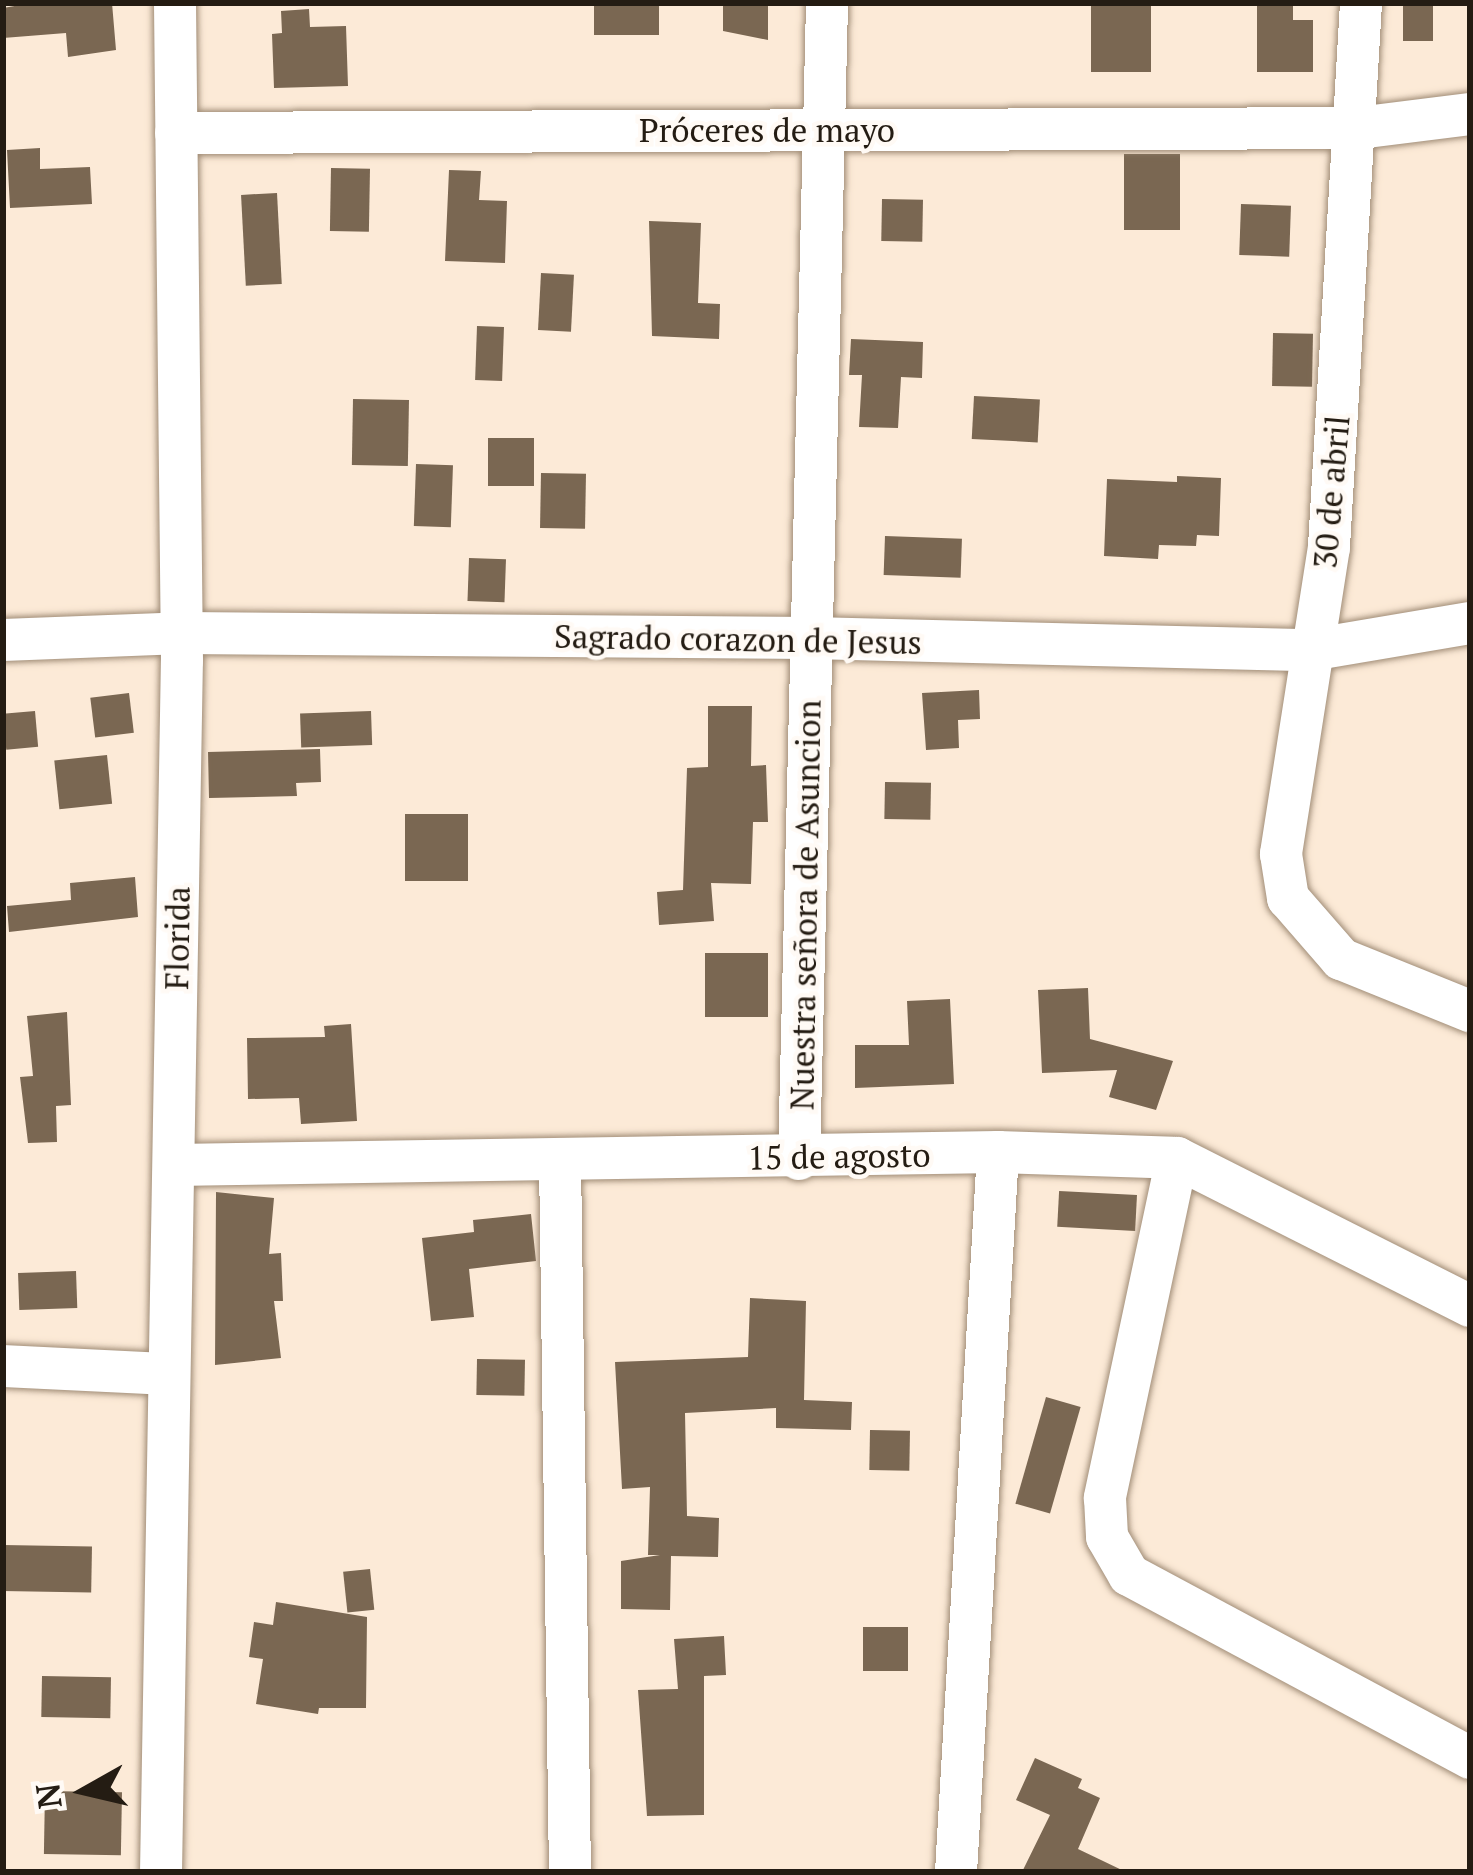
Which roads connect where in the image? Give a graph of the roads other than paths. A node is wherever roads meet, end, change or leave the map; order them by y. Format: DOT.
graph roads {
  1 [pos="175,3"];
  2 [pos="826,3"];
  3 [pos="1360,3"];
  4 [pos="1470,114"];
  5 [pos="1358,128"];
  6 [pos="824,130"];
  7 [pos="176,133"];
  8 [pos="1470,623"];
  9 [pos="182,634"];
  10 [pos="811,638"];
  11 [pos="3,640"];
  12 [pos="1310,650"];
  13 [pos="1470,1011"];
  14 [pos="998,1152"];
  15 [pos="1177,1158"];
  16 [pos="560,1159"];
  17 [pos="799,1159"];
  18 [pos="173,1165"];
  19 [pos="1470,1306"];
  20 [pos="3,1366"];
  21 [pos="170,1374"];
  22 [pos="1470,1758"];
  23 [pos="161,1872"];
  24 [pos="570,1872"];
  25 [pos="956,1872"];
  1 -- 7 [label="street, Florida"];
  2 -- 6 [label="street, Nuestra señora de Asuncion"];
  3 -- 5 [label="street, 30 de abril"];
  4 -- 5 [label="street, Próceres de mayo"];
  5 -- 6 [label="street, Próceres de mayo"];
  5 -- 12 [label="street, 30 de abril"];
  6 -- 7 [label="street, Próceres de mayo"];
  6 -- 10 [label="street, Nuestra señora de Asuncion"];
  7 -- 9 [label="street, Florida"];
  8 -- 12 [label="street, Sagrado corazon de Jesus"];
  9 -- 10 [label="street, Sagrado corazon de Jesus"];
  9 -- 11 [label="street, Sagrado corazon de Jesus"];
  9 -- 18 [label="street, Florida"];
  10 -- 12 [label="street, Sagrado corazon de Jesus"];
  10 -- 17 [label="street, Nuestra señora de Asuncion"];
  12 -- 13 [label="street, 30 de abril"];
  14 -- 15 [label="street, 15 de agosto"];
  14 -- 17 [label="street, 15 de agosto"];
  14 -- 25 [label="street"];
  15 -- 19 [label="street, 15 de agosto"];
  15 -- 22 [label="street"];
  16 -- 17 [label="street, 15 de agosto"];
  16 -- 18 [label="street, 15 de agosto"];
  16 -- 24 [label="street"];
  18 -- 21 [label="street, Florida"];
  20 -- 21 [label="street"];
  21 -- 23 [label="street, Florida"];
}
